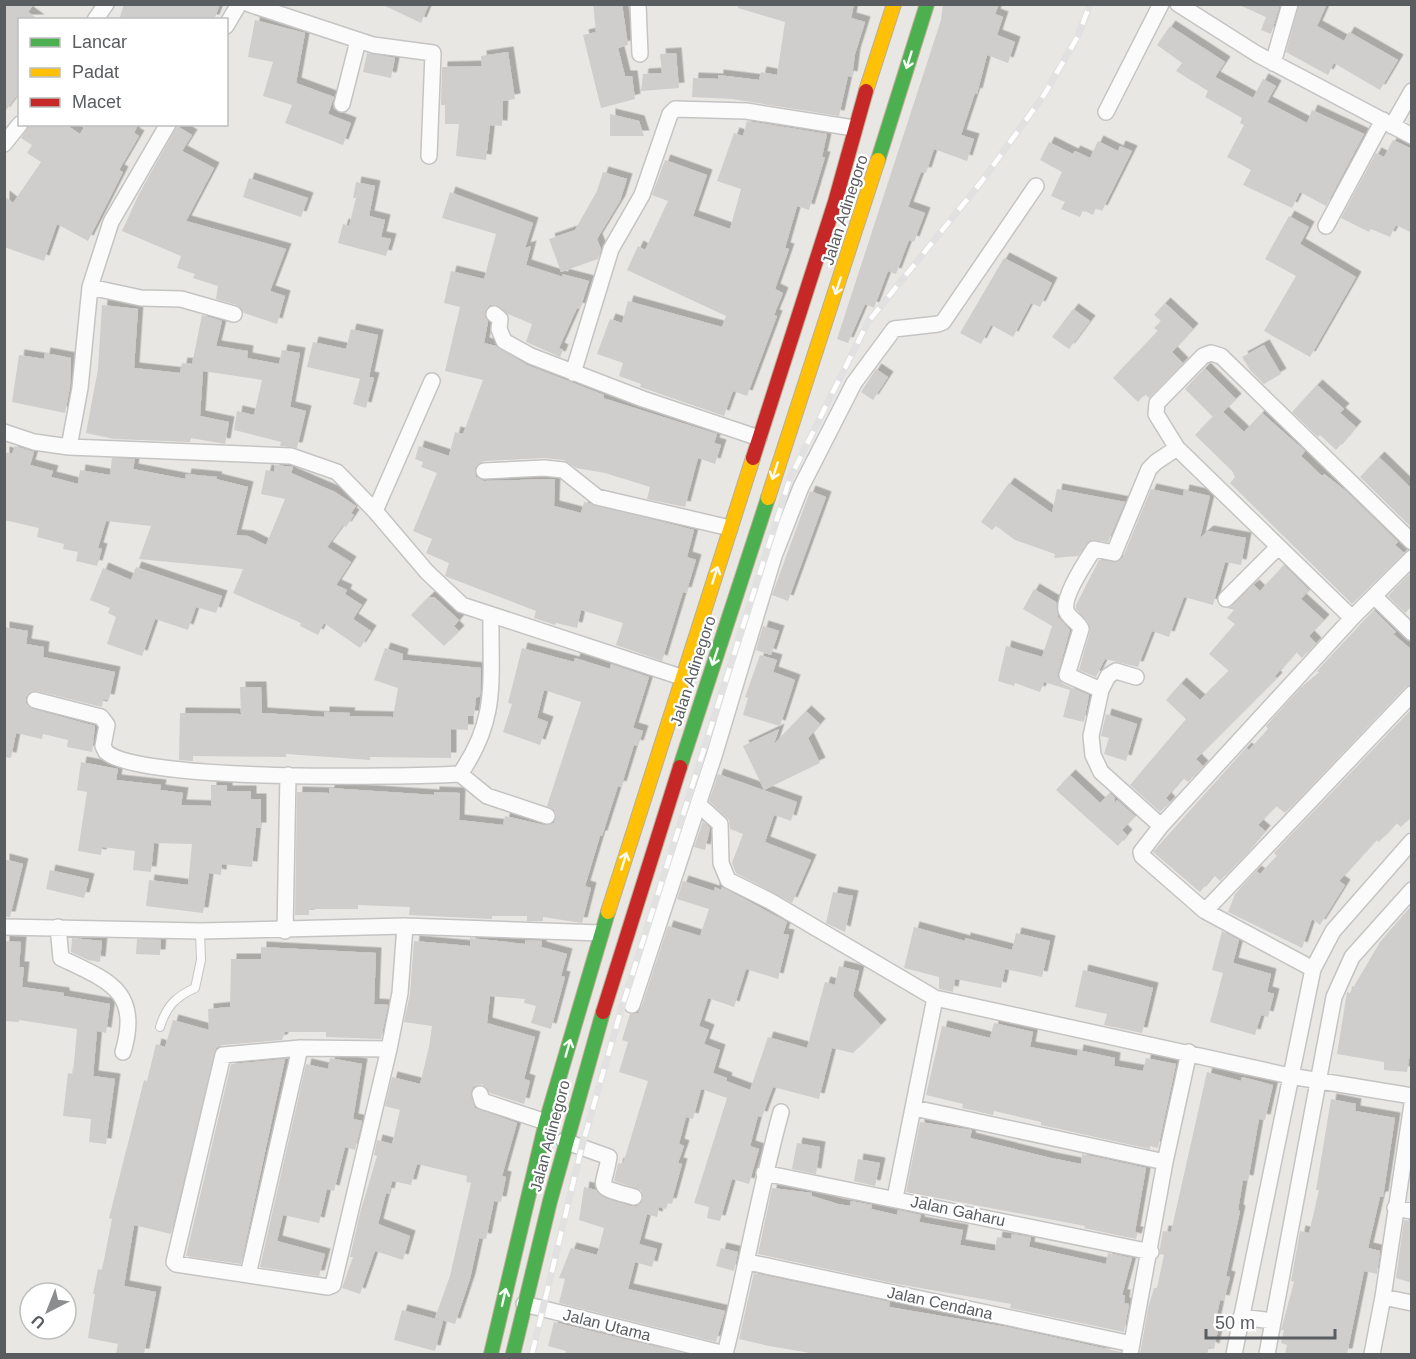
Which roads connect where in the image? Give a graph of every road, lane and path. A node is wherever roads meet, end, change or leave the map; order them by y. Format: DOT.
graph roads {
  1 [pos="106,4"];
  2 [pos="239,4"];
  3 [pos="249,4"];
  4 [pos="638,4"];
  5 [pos="894,4"];
  6 [pos="927,4"];
  7 [pos="1161,4"];
  8 [pos="1178,4"];
  9 [pos="1290,4"];
  10 [pos="96,18"];
  11 [pos="228,23"];
  12 [pos="358,40"];
  13 [pos="640,54"];
  14 [pos="1273,63"];
  15 [pos="1412,91"];
  16 [pos="342,104"];
  17 [pos="1106,112"];
  18 [pos="1388,123"];
  19 [pos="18,126"];
  20 [pos="167,126"];
  21 [pos="854,128"];
  22 [pos="1412,136"];
  23 [pos="4,144"];
  24 [pos="429,156"];
  25 [pos="1036,186"];
  26 [pos="835,202"];
  27 [pos="863,211"];
  28 [pos="1326,226"];
  29 [pos="819,248"];
  30 [pos="846,259"];
  31 [pos="90,287"];
  32 [pos="234,314"];
  33 [pos="494,314"];
  34 [pos="573,373"];
  35 [pos="432,381"];
  36 [pos="4,432"];
  37 [pos="759,438"];
  38 [pos="69,447"];
  39 [pos="1177,448"];
  40 [pos="484,471"];
  41 [pos="375,511"];
  42 [pos="730,528"];
  43 [pos="1412,542"];
  44 [pos="1278,547"];
  45 [pos="1412,558"];
  46 [pos="1374,596"];
  47 [pos="1226,599"];
  48 [pos="491,616"];
  49 [pos="1352,618"];
  50 [pos="1412,633"];
  51 [pos="681,677"];
  52 [pos="1136,677"];
  53 [pos="1101,690"];
  54 [pos="1412,694"];
  55 [pos="35,700"];
  56 [pos="686,748"];
  57 [pos="714,756"];
  58 [pos="460,774"];
  59 [pos="288,775"];
  60 [pos="698,804"];
  61 [pos="547,816"];
  62 [pos="1161,826"];
  63 [pos="1412,841"];
  64 [pos="1412,890"];
  65 [pos="1205,911"];
  66 [pos="405,926"];
  67 [pos="4,927"];
  68 [pos="58,927"];
  69 [pos="200,931"];
  70 [pos="285,931"];
  71 [pos="601,933"];
  72 [pos="1313,969"];
  73 [pos="934,998"];
  74 [pos="632,1005"];
  75 [pos="160,1027"];
  76 [pos="300,1048"];
  77 [pos="390,1049"];
  78 [pos="123,1052"];
  79 [pos="1189,1052"];
  80 [pos="1290,1076"];
  81 [pos="1318,1081"];
  82 [pos="480,1094"];
  83 [pos="1412,1096"];
  84 [pos="1412,1104"];
  85 [pos="914,1108"];
  86 [pos="781,1112"];
  87 [pos="546,1122"];
  88 [pos="564,1141"];
  89 [pos="1165,1162"];
  90 [pos="764,1173"];
  91 [pos="634,1197"];
  92 [pos="895,1198"];
  93 [pos="1395,1208"];
  94 [pos="1412,1211"];
  95 [pos="1151,1252"];
  96 [pos="748,1262"];
  97 [pos="248,1275"];
  98 [pos="1383,1297"];
  99 [pos="1412,1303"];
  100 [pos="524,1304"];
  101 [pos="1241,1317"];
  102 [pos="1273,1321"];
  103 [pos="1131,1349"];
  104 [pos="491,1354"];
  105 [pos="513,1354"];
  106 [pos="725,1354"];
  107 [pos="1234,1354"];
  108 [pos="1267,1354"];
  109 [pos="1372,1354"];
  1 -- 10 [label="street"];
  2 -- 11 [label="street"];
  3 -- 12 [label="street"];
  4 -- 13 [label="street"];
  5 -- 21 [label="highway, Jalan Adinegoro"];
  6 -- 27 [label="highway, Jalan Adinegoro, one-way"];
  7 -- 17 [label="street"];
  8 -- 14 [label="street"];
  9 -- 14 [label="street"];
  12 -- 16 [label="street"];
  12 -- 24 [label="street"];
  14 -- 18 [label="street"];
  15 -- 18 [label="street"];
  18 -- 22 [label="street"];
  18 -- 28 [label="street"];
  19 -- 23 [label="street"];
  20 -- 31 [label="street"];
  21 -- 26 [label="highway, Jalan Adinegoro"];
  21 -- 34 [label="street"];
  25 -- 57 [label="street"];
  26 -- 27 [label="highway"];
  26 -- 29 [label="highway, Jalan Adinegoro"];
  27 -- 30 [label="highway, Jalan Adinegoro"];
  29 -- 30 [label="highway"];
  29 -- 37 [label="highway, Jalan Adinegoro"];
  30 -- 56 [label="highway, Jalan Adinegoro, one-way"];
  31 -- 32 [label="street"];
  31 -- 38 [label="street"];
  33 -- 34 [label="street"];
  34 -- 37 [label="street"];
  35 -- 41 [label="street"];
  36 -- 38 [label="street"];
  37 -- 42 [label="highway, Jalan Adinegoro"];
  38 -- 41 [label="street"];
  39 -- 43 [label="street"];
  39 -- 44 [label="street"];
  39 -- 53 [label="street"];
  40 -- 42 [label="street"];
  41 -- 48 [label="street"];
  51 -- 42 [label="highway, Jalan Adinegoro, one-way"];
  44 -- 47 [label="street"];
  44 -- 49 [label="street"];
  45 -- 46 [label="street"];
  46 -- 49 [label="street"];
  46 -- 50 [label="street"];
  48 -- 51 [label="street"];
  48 -- 58 [label="street"];
  49 -- 62 [label="street"];
  71 -- 51 [label="highway, Jalan Adinegoro, one-way"];
  52 -- 53 [label="street"];
  53 -- 62 [label="street"];
  54 -- 65 [label="street"];
  55 -- 59 [label="street"];
  56 -- 57 [label="street"];
  56 -- 88 [label="highway, Jalan Adinegoro"];
  57 -- 60 [label="street"];
  58 -- 59 [label="street"];
  58 -- 61 [label="street"];
  59 -- 70 [label="street"];
  60 -- 73 [label="street"];
  60 -- 74 [label="street"];
  62 -- 65 [label="street"];
  63 -- 72 [label="street"];
  64 -- 81 [label="street"];
  65 -- 72 [label="street"];
  66 -- 70 [label="street"];
  66 -- 71 [label="street"];
  66 -- 77 [label="street"];
  67 -- 68 [label="street"];
  68 -- 69 [label="street"];
  68 -- 78 [label="street"];
  69 -- 70 [label="street"];
  69 -- 75 [label="lane"];
  87 -- 71 [label="highway, Jalan Adinegoro, one-way"];
  72 -- 80 [label="street"];
  73 -- 79 [label="street"];
  73 -- 85 [label="street"];
  76 -- 77 [label="street"];
  76 -- 97 [label="street"];
  76 -- 97 [label="street"];
  77 -- 97 [label="street"];
  79 -- 80 [label="street"];
  79 -- 89 [label="street"];
  80 -- 81 [label="street"];
  80 -- 101 [label="street"];
  81 -- 83 [label="street"];
  81 -- 102 [label="street"];
  82 -- 87 [label="street"];
  84 -- 93 [label="street"];
  85 -- 89 [label="street"];
  85 -- 92 [label="street"];
  86 -- 90 [label="street, Jalan Utama"];
  104 -- 87 [label="highway, Jalan Adinegoro, one-way"];
  88 -- 91 [label="street"];
  88 -- 100 [label="highway, Jalan Adinegoro"];
  89 -- 95 [label="street"];
  90 -- 92 [label="street, Jalan Gaharu"];
  90 -- 96 [label="street, Jalan Utama"];
  92 -- 95 [label="street, Jalan Gaharu"];
  93 -- 94 [label="street"];
  93 -- 98 [label="street"];
  95 -- 103 [label="street"];
  96 -- 103 [label="street, Jalan Cendana"];
  96 -- 106 [label="street, Jalan Utama"];
  98 -- 99 [label="street"];
  98 -- 109 [label="street"];
  100 -- 105 [label="highway, Jalan Adinegoro"];
  100 -- 106 [label="street, Jalan Utama"];
  101 -- 102 [label="street"];
  101 -- 107 [label="street"];
  102 -- 108 [label="street"];
}
